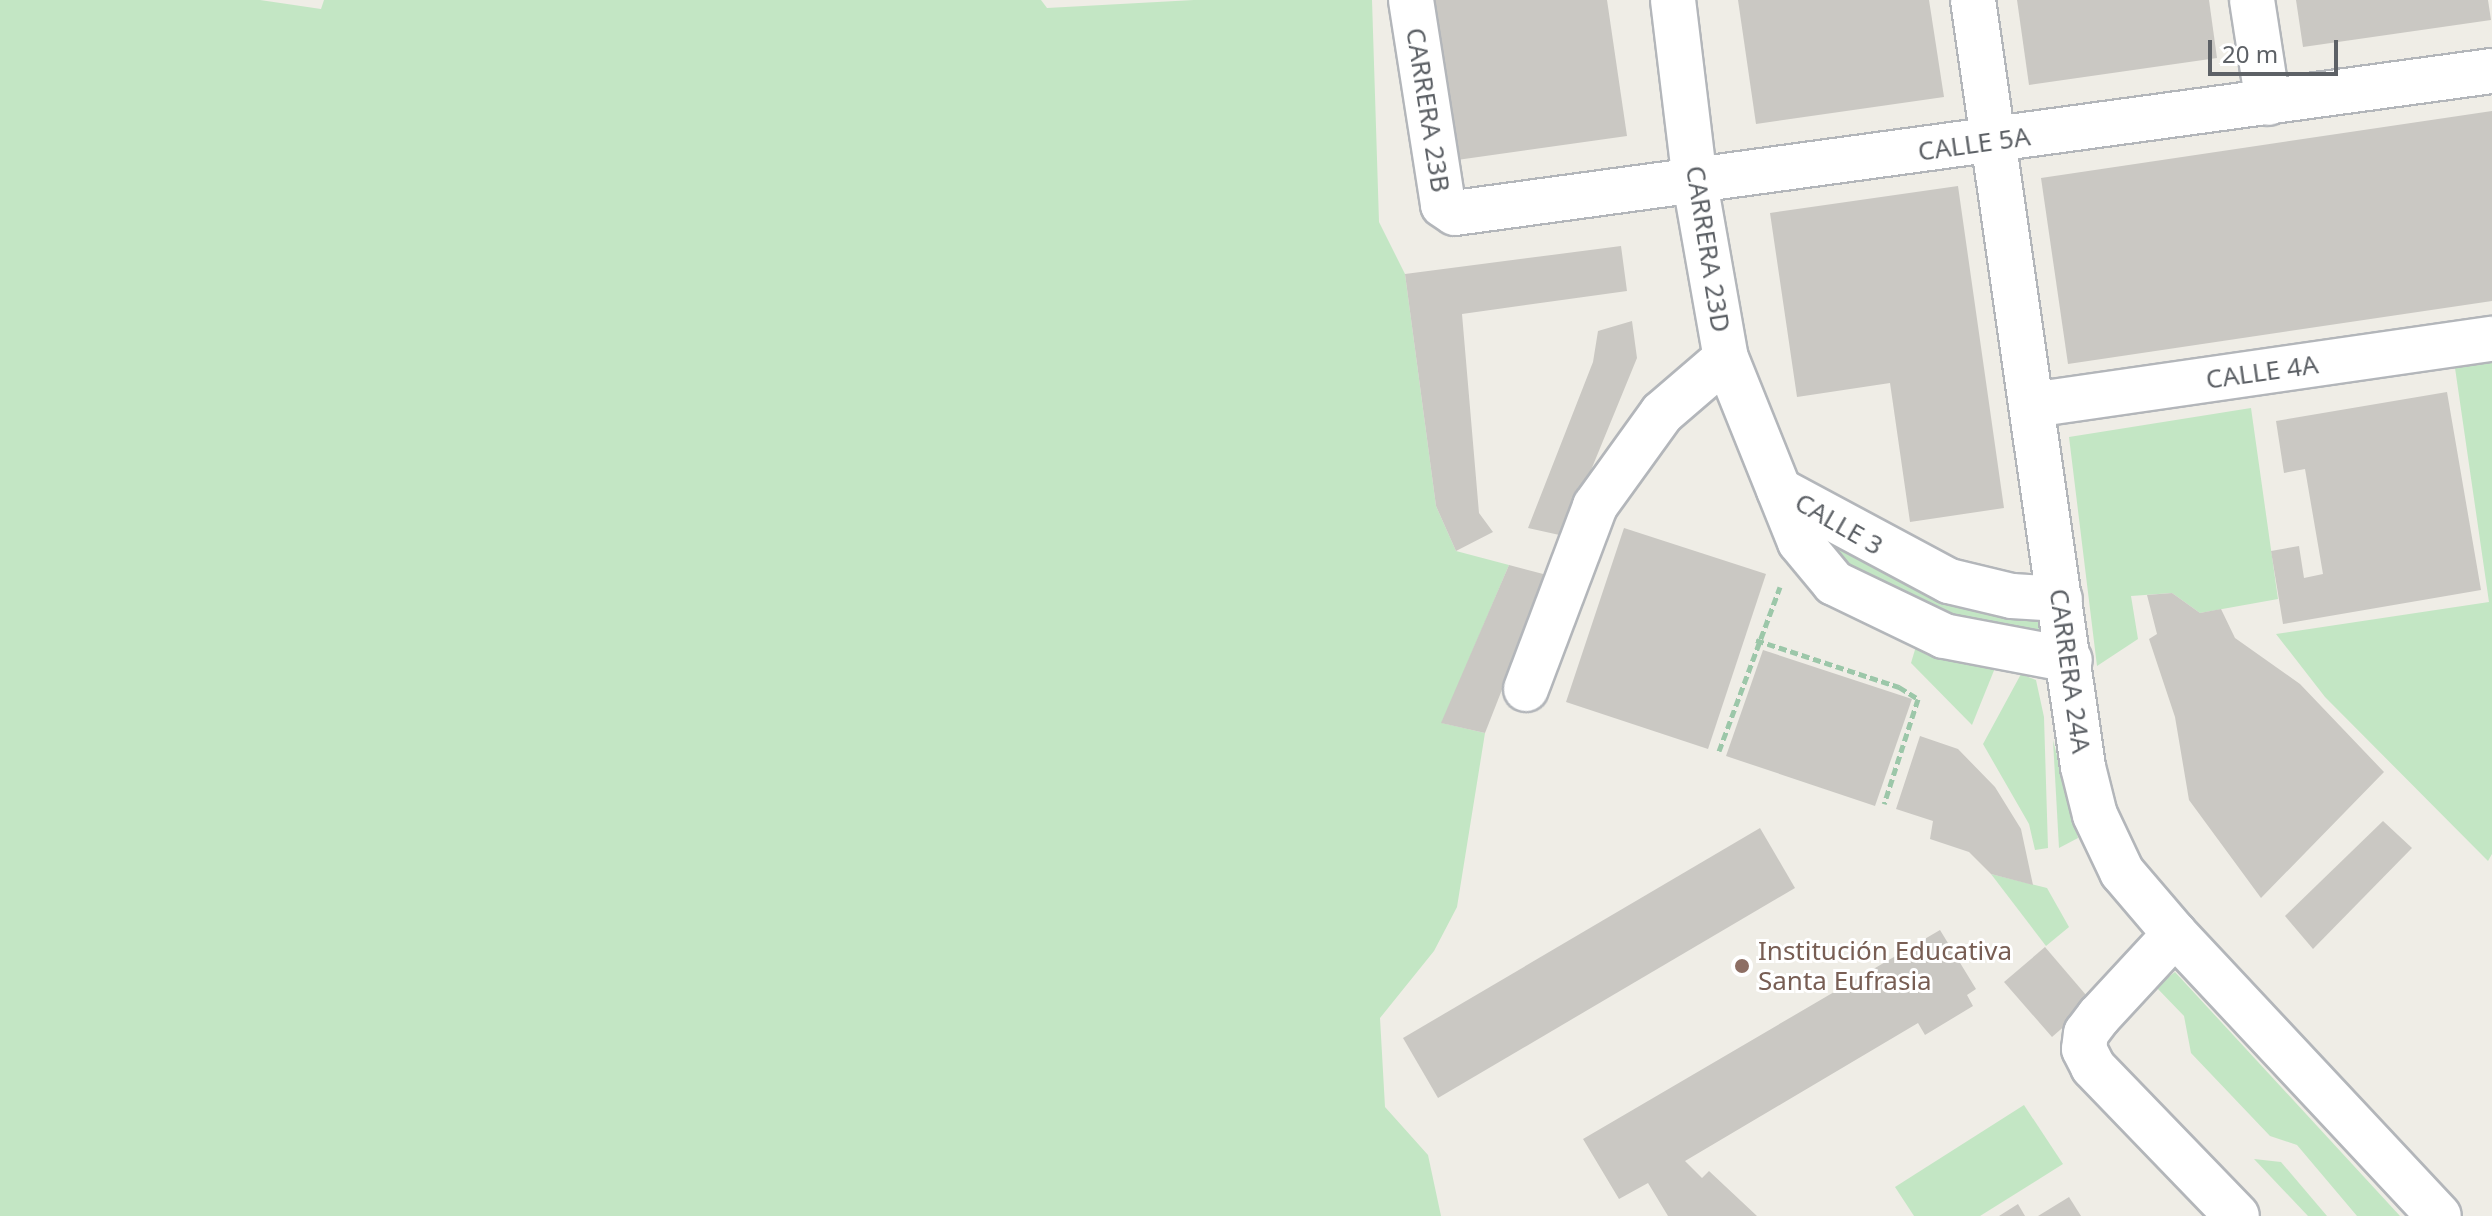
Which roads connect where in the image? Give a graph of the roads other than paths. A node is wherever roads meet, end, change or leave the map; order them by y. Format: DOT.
graph roads {
  1 [pos="1411,0"];
  2 [pos="1673,0"];
  3 [pos="1973,0"];
  4 [pos="2252,0"];
  5 [pos="2492,71"];
  6 [pos="2268,103"];
  7 [pos="1995,141"];
  8 [pos="1695,183"];
  9 [pos="1455,213"];
  10 [pos="2492,339"];
  11 [pos="1726,358"];
  12 [pos="2032,405"];
  13 [pos="1779,490"];
  14 [pos="2060,599"];
  15 [pos="2070,660"];
  16 [pos="1526,689"];
  17 [pos="2175,934"];
  18 [pos="2237,1216"];
  19 [pos="2439,1216"];
  1 -- 9 [label="street, CARRERA 23B"];
  2 -- 8 [label="street, CARRERA 23D"];
  3 -- 7 [label="street, CARRERA 24A"];
  4 -- 6 [label="street"];
  5 -- 6 [label="street, CALLE 5A"];
  6 -- 7 [label="street, CALLE 5A"];
  7 -- 8 [label="street, CALLE 5A"];
  7 -- 12 [label="street, CARRERA 24A"];
  8 -- 9 [label="street, CALLE 5A"];
  8 -- 11 [label="street, CARRERA 23D"];
  10 -- 12 [label="street, CALLE 4A"];
  11 -- 13 [label="street, CARRERA 23D"];
  11 -- 16 [label="street"];
  12 -- 14 [label="street, CARRERA 24A"];
  13 -- 14 [label="street, CALLE 3"];
  13 -- 15 [label="street, CALLE 3"];
  14 -- 15 [label="street, CARRERA 24A"];
  15 -- 17 [label="street, CARRERA 24A"];
  17 -- 18 [label="street"];
  17 -- 19 [label="street, CARRERA 24A"];
}
